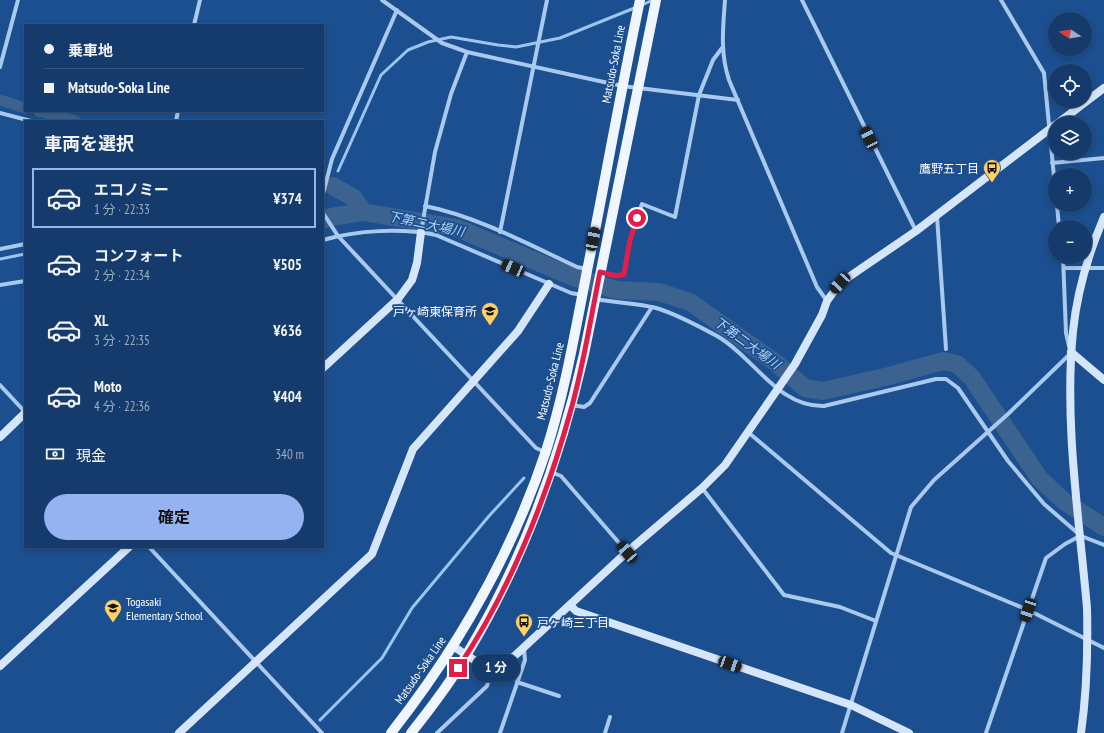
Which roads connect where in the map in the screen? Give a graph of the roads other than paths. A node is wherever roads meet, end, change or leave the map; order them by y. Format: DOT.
graph roads {
  1 [pos="18,0"];
  2 [pos="200,0"];
  3 [pos="382,0"];
  4 [pos="547,0"];
  5 [pos="640,0"];
  6 [pos="656,0"];
  7 [pos="725,0"];
  8 [pos="802,0"];
  9 [pos="1001,0"];
  10 [pos="397,10"];
  11 [pos="194,24"];
  12 [pos="722,48"];
  13 [pos="467,52"];
  14 [pos="0,67"];
  15 [pos="534,67"];
  16 [pos="622,86"];
  17 [pos="639,87"];
  18 [pos="1104,88"];
  19 [pos="699,95"];
  20 [pos="738,100"];
  21 [pos="0,113"];
  22 [pos="1050,116"];
  23 [pos="1067,116"];
  24 [pos="27,120"];
  25 [pos="1048,130"];
  26 [pos="1104,158"];
  27 [pos="1052,163"];
  28 [pos="1053,168"];
  29 [pos="324,190"];
  30 [pos="425,206"];
  31 [pos="324,215"];
  32 [pos="937,216"];
  33 [pos="1104,218"];
  34 [pos="916,231"];
  35 [pos="421,232"];
  36 [pos="500,232"];
  37 [pos="338,236"];
  38 [pos="324,240"];
  39 [pos="24,244"];
  40 [pos="0,249"];
  41 [pos="1064,264"];
  42 [pos="1087,267"];
  43 [pos="1064,268"];
  44 [pos="1104,268"];
  45 [pos="587,269"];
  46 [pos="600,272"];
  47 [pos="24,281"];
  48 [pos="549,284"];
  49 [pos="0,285"];
  50 [pos="582,295"];
  51 [pos="595,298"];
  52 [pos="398,299"];
  53 [pos="827,301"];
  54 [pos="652,307"];
  55 [pos="946,349"];
  56 [pos="1071,352"];
  57 [pos="324,367"];
  58 [pos="473,380"];
  59 [pos="1104,380"];
  60 [pos="0,385"];
  61 [pos="779,389"];
  62 [pos="572,405"];
  63 [pos="24,412"];
  64 [pos="24,414"];
  65 [pos="990,430"];
  66 [pos="749,433"];
  67 [pos="0,437"];
  68 [pos="545,452"];
  69 [pos="551,472"];
  70 [pos="702,488"];
  71 [pos="1080,536"];
  72 [pos="1104,545"];
  73 [pos="128,548"];
  74 [pos="150,548"];
  75 [pos="627,552"];
  76 [pos="896,556"];
  77 [pos="570,605"];
  78 [pos="1028,610"];
  79 [pos="876,621"];
  80 [pos="1088,640"];
  81 [pos="453,646"];
  82 [pos="524,648"];
  83 [pos="1104,648"];
  84 [pos="467,655"];
  85 [pos="255,662"];
  86 [pos="0,666"];
  87 [pos="492,667"];
  88 [pos="517,682"];
  89 [pos="559,696"];
  90 [pos="851,706"];
  91 [pos="610,717"];
  92 [pos="179,733"];
  93 [pos="322,733"];
  94 [pos="391,733"];
  95 [pos="411,733"];
  96 [pos="437,733"];
  97 [pos="500,733"];
  98 [pos="605,733"];
  99 [pos="842,733"];
  100 [pos="909,733"];
  101 [pos="986,733"];
  102 [pos="1081,733"];
  1 -- 14 [label="street"];
  2 -- 11 [label="street"];
  3 -- 10 [label="street"];
  4 -- 15 [label="street"];
  5 -- 16 [label="main road, Matsudo-Soka Line"];
  6 -- 17 [label="main road"];
  7 -- 12 [label="street"];
  8 -- 34 [label="street"];
  9 -- 22 [label="street"];
  10 -- 13 [label="street"];
  10 -- 29 [label="street"];
  12 -- 19 [label="street"];
  12 -- 20 [label="street"];
  13 -- 15 [label="street"];
  13 -- 30 [label="street"];
  15 -- 16 [label="street"];
  15 -- 36 [label="street"];
  16 -- 17 [label="street"];
  16 -- 45 [label="main road, Matsudo-Soka Line"];
  17 -- 19 [label="street"];
  17 -- 46 [label="main road"];
  18 -- 23 [label="street"];
  19 -- 20 [label="street"];
  19 -- 46 [label="street"];
  20 -- 53 [label="street"];
  21 -- 24 [label="street"];
  25 -- 32 [label="street"];
  26 -- 27 [label="street"];
  27 -- 28 [label="street"];
  30 -- 35 [label="street"];
  30 -- 36 [label="street"];
  31 -- 37 [label="street"];
  32 -- 34 [label="street"];
  32 -- 55 [label="street"];
  33 -- 42 [label="street"];
  34 -- 53 [label="street"];
  35 -- 37 [label="street"];
  35 -- 48 [label="street"];
  35 -- 52 [label="street"];
  36 -- 45 [label="street"];
  37 -- 38 [label="street"];
  37 -- 52 [label="street"];
  39 -- 40 [label="street"];
  41 -- 43 [label="street"];
  42 -- 43 [label="street"];
  42 -- 44 [label="street"];
  42 -- 56 [label="street"];
  43 -- 56 [label="street"];
  45 -- 50 [label="main road, Matsudo-Soka Line"];
  46 -- 51 [label="main road"];
  47 -- 49 [label="street"];
  48 -- 50 [label="street"];
  48 -- 58 [label="street"];
  50 -- 68 [label="main road, Matsudo-Soka Line"];
  51 -- 54 [label="street"];
  51 -- 62 [label="main road"];
  52 -- 57 [label="street"];
  52 -- 58 [label="street"];
  53 -- 61 [label="street"];
  54 -- 61 [label="street"];
  54 -- 62 [label="street"];
  56 -- 59 [label="street"];
  56 -- 65 [label="street"];
  56 -- 71 [label="street"];
  58 -- 68 [label="street"];
  58 -- 85 [label="street"];
  60 -- 63 [label="street"];
  61 -- 65 [label="street"];
  61 -- 66 [label="street"];
  62 -- 69 [label="main road"];
  64 -- 67 [label="street"];
  65 -- 71 [label="street"];
  65 -- 76 [label="street"];
  66 -- 70 [label="street"];
  66 -- 76 [label="street"];
  68 -- 81 [label="main road, Matsudo-Soka Line"];
  69 -- 75 [label="street"];
  69 -- 84 [label="main road"];
  70 -- 75 [label="street"];
  70 -- 79 [label="street"];
  71 -- 72 [label="street"];
  71 -- 78 [label="street"];
  71 -- 80 [label="street"];
  73 -- 86 [label="street"];
  74 -- 85 [label="street"];
  75 -- 77 [label="street"];
  76 -- 78 [label="street"];
  76 -- 79 [label="street"];
  77 -- 82 [label="street"];
  77 -- 90 [label="street"];
  78 -- 80 [label="street"];
  78 -- 101 [label="street"];
  79 -- 90 [label="street"];
  80 -- 83 [label="street"];
  80 -- 102 [label="street"];
  81 -- 84 [label="street"];
  81 -- 94 [label="main road, Matsudo-Soka Line"];
  82 -- 87 [label="street"];
  82 -- 88 [label="street"];
  84 -- 87 [label="street"];
  84 -- 95 [label="main road"];
  85 -- 92 [label="street"];
  85 -- 93 [label="street"];
  87 -- 96 [label="street"];
  88 -- 89 [label="street"];
  88 -- 97 [label="street"];
  90 -- 99 [label="street"];
  90 -- 100 [label="street"];
  91 -- 98 [label="street"];
}
